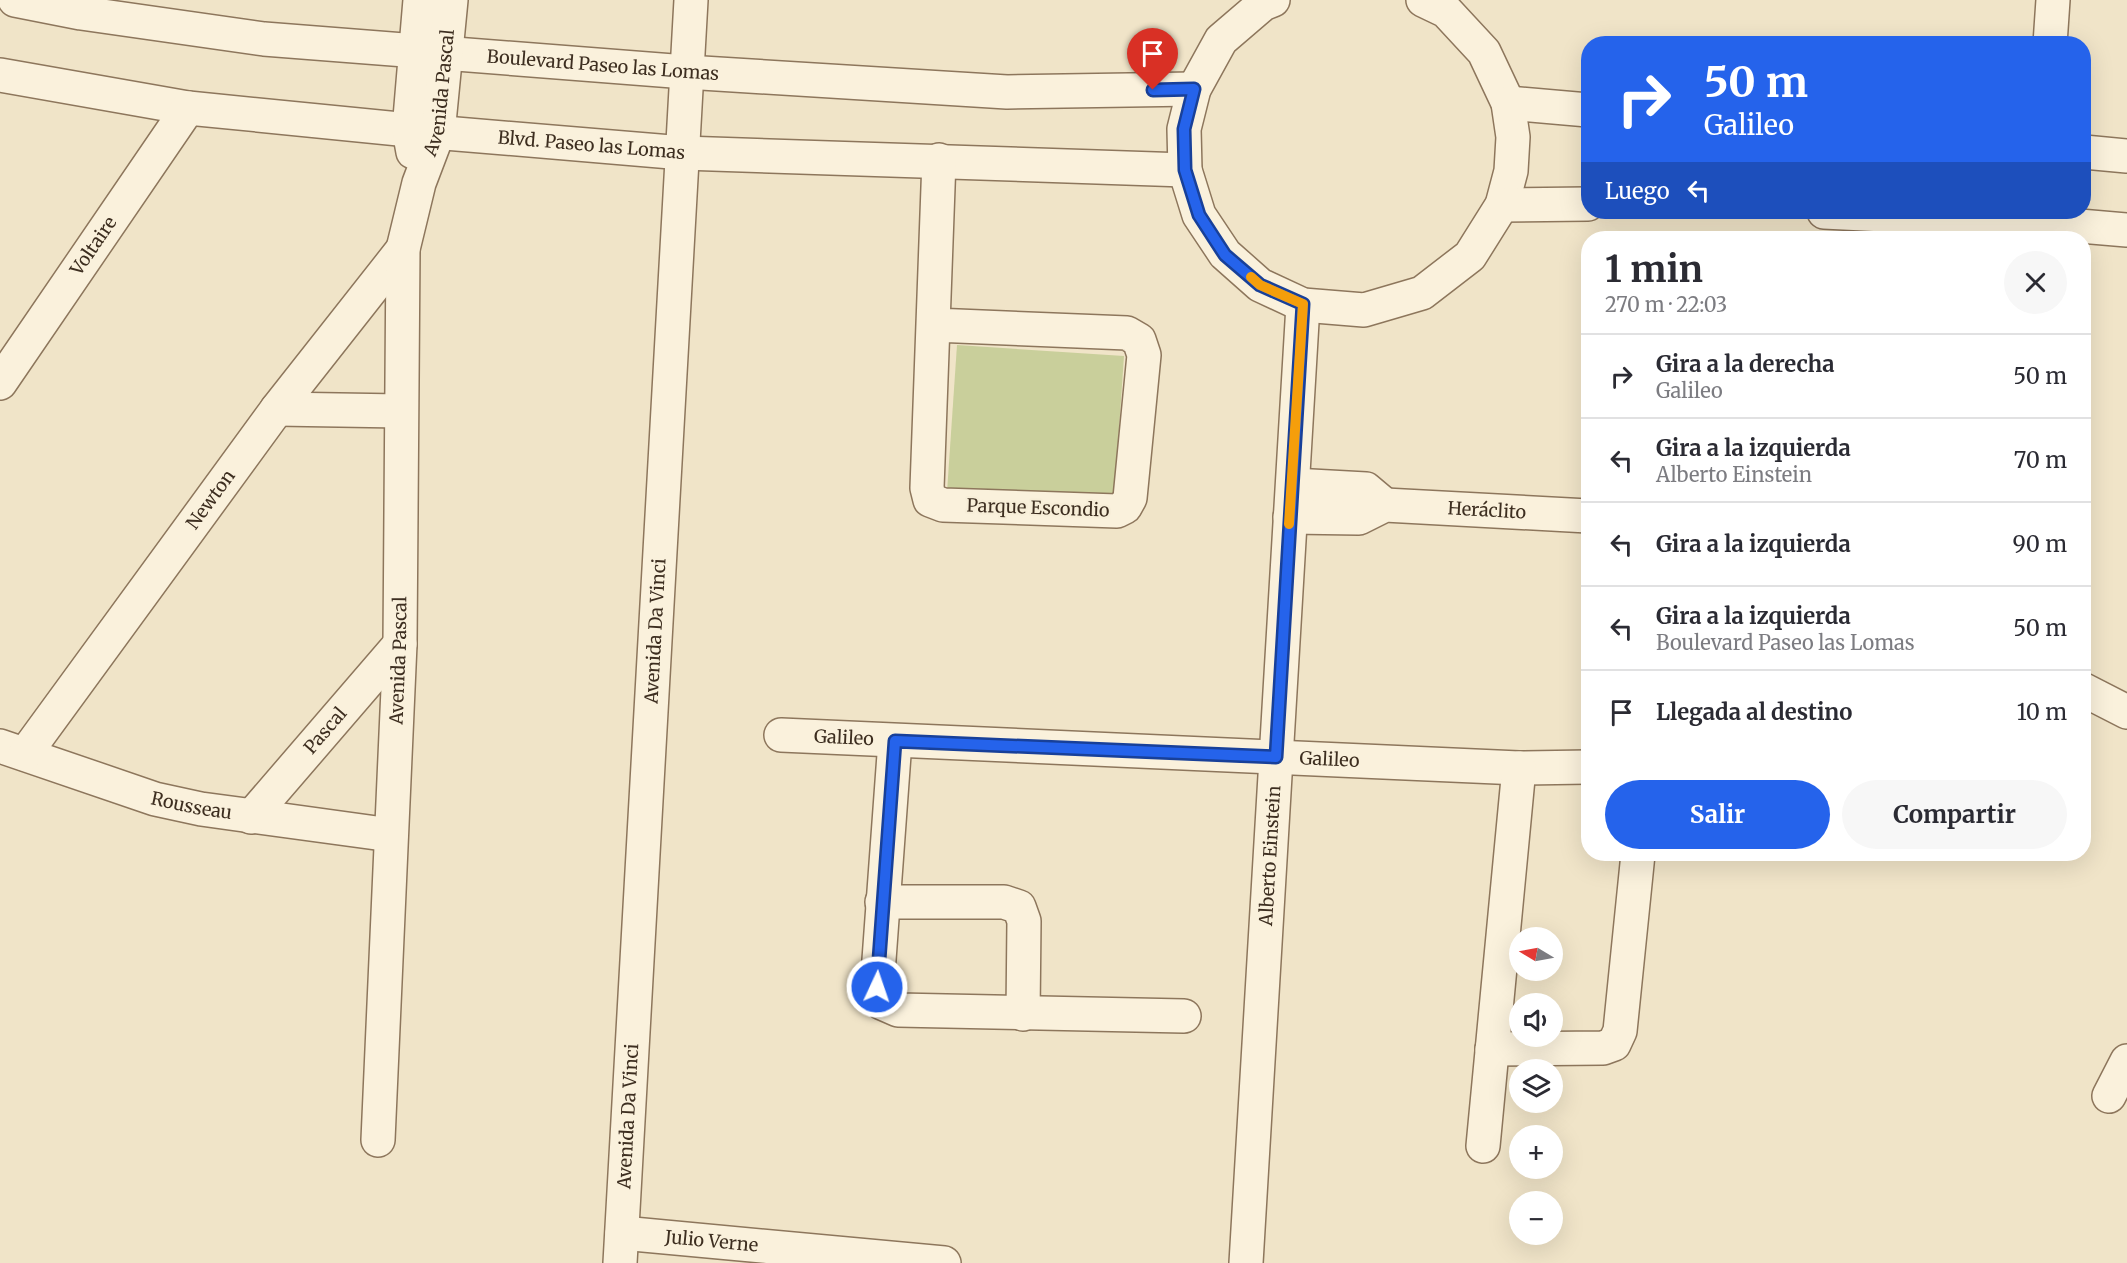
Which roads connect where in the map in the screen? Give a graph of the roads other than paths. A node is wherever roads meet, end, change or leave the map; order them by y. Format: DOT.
graph roads {
  1 [pos="15,0"];
  2 [pos="420,0"];
  3 [pos="451,0"];
  4 [pos="691,0"];
  5 [pos="1273,0"];
  6 [pos="1423,0"];
  7 [pos="2053,0"];
  8 [pos="2051,36"];
  9 [pos="431,52"];
  10 [pos="686,72"];
  11 [pos="0,75"];
  12 [pos="1194,89"];
  13 [pos="1508,103"];
  14 [pos="188,108"];
  15 [pos="1581,109"];
  16 [pos="423,131"];
  17 [pos="683,153"];
  18 [pos="2091,153"];
  19 [pos="2127,156"];
  20 [pos="939,160"];
  21 [pos="1185,170"];
  22 [pos="1581,204"];
  23 [pos="1502,205"];
  24 [pos="1859,219"];
  25 [pos="1960,219"];
  26 [pos="2010,219"];
  27 [pos="1904,228"];
  28 [pos="2127,230"];
  29 [pos="403,249"];
  30 [pos="1303,304"];
  31 [pos="934,325"];
  32 [pos="0,383"];
  33 [pos="277,409"];
  34 [pos="401,411"];
  35 [pos="1293,485"];
  36 [pos="1385,505"];
  37 [pos="1581,516"];
  38 [pos="1290,517"];
  39 [pos="400,644"];
  40 [pos="2091,694"];
  41 [pos="2127,712"];
  42 [pos="781,735"];
  43 [pos="895,741"];
  44 [pos="12,750"];
  45 [pos="1276,757"];
  46 [pos="1581,767"];
  47 [pos="1519,768"];
  48 [pos="251,817"];
  49 [pos="391,835"];
  50 [pos="1637,861"];
  51 [pos="882,902"];
  52 [pos="1023,1014"];
  53 [pos="1184,1016"];
  54 [pos="1492,1049"];
  55 [pos="2127,1061"];
  56 [pos="2109,1096"];
  57 [pos="378,1140"];
  58 [pos="1483,1146"];
  59 [pos="621,1248"];
  60 [pos="944,1263"];
  61 [pos="1246,1263"];
  1 -- 9 [label="street, Boulevard Paseo las Lomas"];
  2 -- 9 [label="street, Avenida Pascal"];
  3 -- 9 [label="street, Avenida Pascal"];
  4 -- 10 [label="street, Avenida Da Vinci"];
  5 -- 12 [label="street"];
  6 -- 13 [label="street"];
  7 -- 8 [label="street"];
  9 -- 10 [label="street, Boulevard Paseo las Lomas"];
  9 -- 16 [label="street, Avenida Pascal"];
  10 -- 12 [label="street, Boulevard Paseo las Lomas"];
  10 -- 17 [label="street, Avenida Da Vinci"];
  11 -- 14 [label="street, Blvd. Paseo las Lomas"];
  12 -- 21 [label="street"];
  13 -- 15 [label="street"];
  13 -- 23 [label="street"];
  14 -- 16 [label="street, Blvd. Paseo las Lomas"];
  14 -- 32 [label="street, Voltaire"];
  16 -- 17 [label="street, Blvd. Paseo las Lomas"];
  16 -- 29 [label="street, Avenida Pascal"];
  17 -- 20 [label="street, Blvd. Paseo las Lomas"];
  17 -- 59 [label="street, Avenida Da Vinci"];
  18 -- 19 [label="street"];
  20 -- 21 [label="street, Blvd. Paseo las Lomas"];
  20 -- 31 [label="street, Parque Escondio"];
  21 -- 30 [label="street"];
  22 -- 23 [label="street"];
  23 -- 30 [label="street"];
  24 -- 27 [label="street"];
  25 -- 27 [label="street"];
  26 -- 28 [label="street"];
  29 -- 33 [label="street, Newton"];
  29 -- 34 [label="street, Avenida Pascal"];
  30 -- 35 [label="street, Alberto Einstein"];
  31 -- 31 [label="street, Parque Escondio"];
  33 -- 34 [label="street"];
  33 -- 44 [label="street, Newton"];
  34 -- 39 [label="street, Avenida Pascal"];
  35 -- 36 [label="street"];
  35 -- 38 [label="street, Alberto Einstein"];
  36 -- 37 [label="street, Heráclito"];
  36 -- 38 [label="street, Heráclito"];
  38 -- 45 [label="street, Alberto Einstein"];
  39 -- 48 [label="street, Pascal"];
  39 -- 49 [label="street, Avenida Pascal"];
  40 -- 41 [label="street"];
  42 -- 43 [label="street, Galileo"];
  43 -- 45 [label="street, Galileo"];
  43 -- 51 [label="street"];
  44 -- 48 [label="street, Rousseau"];
  45 -- 47 [label="street, Galileo"];
  45 -- 61 [label="street, Alberto Einstein"];
  46 -- 47 [label="street, Galileo"];
  47 -- 54 [label="street"];
  48 -- 49 [label="street, Rousseau"];
  49 -- 57 [label="street, Avenida Pascal"];
  50 -- 54 [label="street"];
  51 -- 52 [label="street"];
  51 -- 52 [label="street"];
  52 -- 53 [label="street"];
  54 -- 58 [label="street"];
  55 -- 56 [label="street"];
  59 -- 60 [label="street, Julio Verne"];
}
